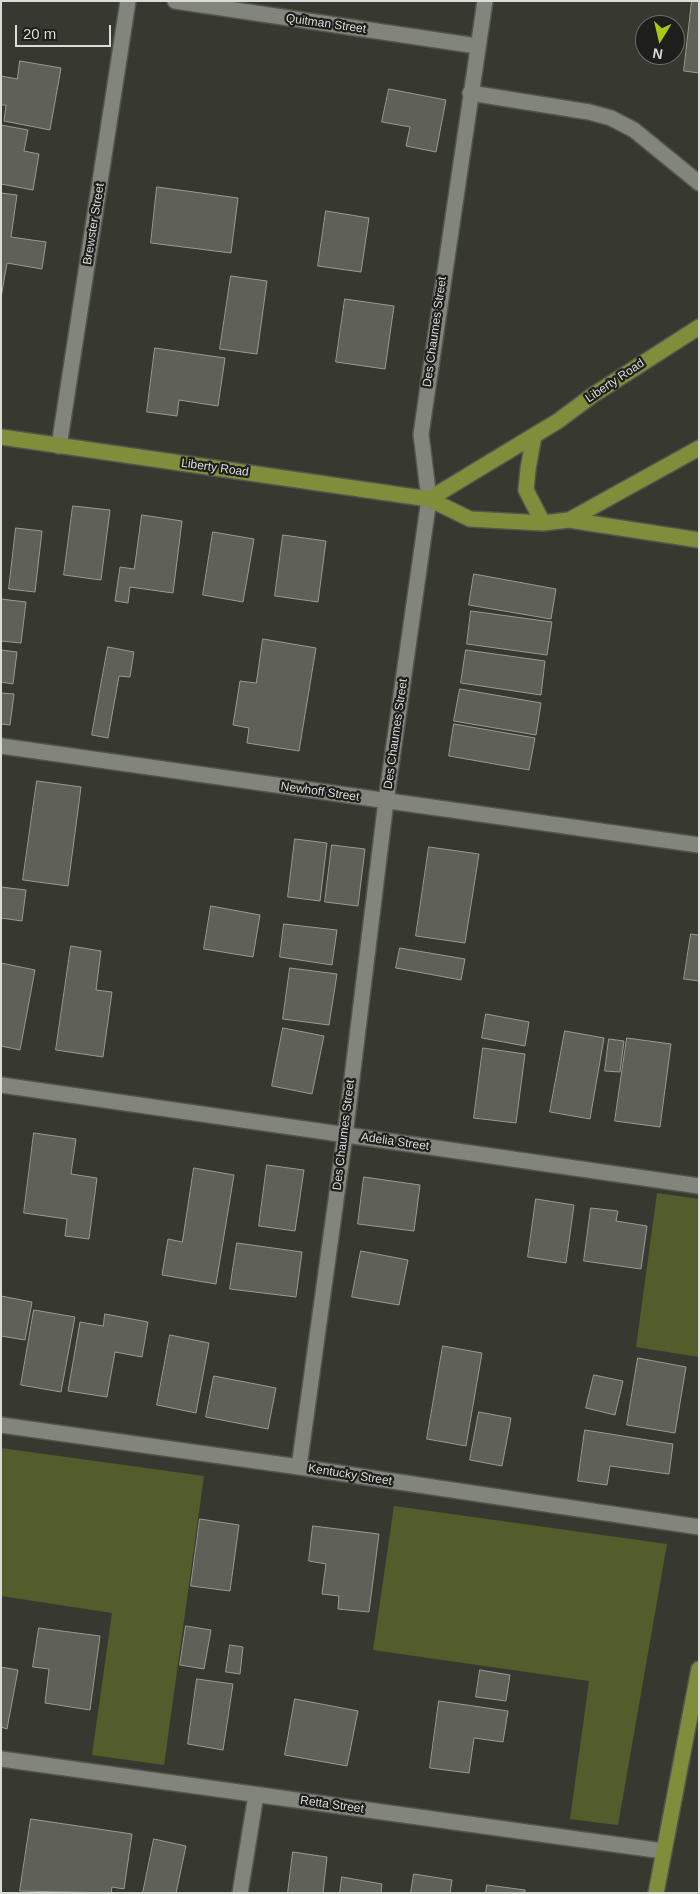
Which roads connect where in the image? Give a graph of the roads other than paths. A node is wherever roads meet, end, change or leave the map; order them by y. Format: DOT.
graph roads {
  1 [pos="128,1"];
  2 [pos="175,1"];
  3 [pos="485,1"];
  4 [pos="477,46"];
  5 [pos="470,93"];
  6 [pos="699,183"];
  7 [pos="699,327"];
  8 [pos="534,436"];
  9 [pos="1,437"];
  10 [pos="59,446"];
  11 [pos="699,448"];
  12 [pos="429,499"];
  13 [pos="569,520"];
  14 [pos="544,523"];
  15 [pos="699,540"];
  16 [pos="1,746"];
  17 [pos="386,801"];
  18 [pos="699,845"];
  19 [pos="1,1085"];
  20 [pos="345,1135"];
  21 [pos="699,1186"];
  22 [pos="1,1425"];
  23 [pos="299,1467"];
  24 [pos="699,1527"];
  25 [pos="699,1668"];
  26 [pos="1,1759"];
  27 [pos="256,1795"];
  28 [pos="664,1851"];
  29 [pos="240,1893"];
  30 [pos="656,1893"];
  1 -- 10 [label="street, Brewster Street"];
  2 -- 4 [label="street, Quitman Street"];
  3 -- 4 [label="street, Des Chaumes Street"];
  4 -- 5 [label="street, Des Chaumes Street"];
  5 -- 6 [label="street"];
  5 -- 12 [label="street, Des Chaumes Street"];
  7 -- 8 [label="main road, Liberty Road"];
  8 -- 12 [label="main road, Liberty Road"];
  8 -- 14 [label="main road"];
  9 -- 10 [label="main road, Liberty Road"];
  10 -- 12 [label="main road, Liberty Road"];
  11 -- 13 [label="main road, Liberty Road"];
  12 -- 14 [label="main road, Liberty Road"];
  12 -- 17 [label="street, Des Chaumes Street"];
  13 -- 14 [label="main road, Liberty Road"];
  13 -- 15 [label="main road"];
  16 -- 17 [label="street, Newhoff Street"];
  17 -- 18 [label="street, Newhoff Street"];
  17 -- 20 [label="street, Des Chaumes Street"];
  19 -- 20 [label="street, Adelia Street"];
  20 -- 21 [label="street, Adelia Street"];
  20 -- 23 [label="street, Des Chaumes Street"];
  22 -- 23 [label="street, Kentucky Street"];
  23 -- 24 [label="street, Kentucky Street"];
  25 -- 28 [label="main road"];
  26 -- 27 [label="street, Retta Street"];
  27 -- 28 [label="street, Retta Street"];
  27 -- 29 [label="street"];
  28 -- 30 [label="main road"];
}
